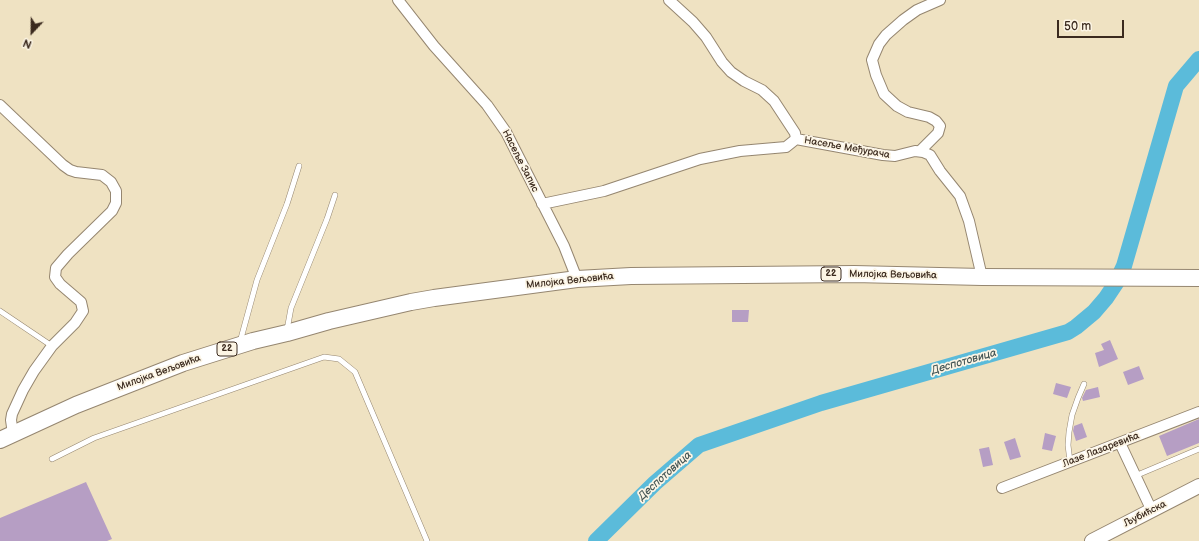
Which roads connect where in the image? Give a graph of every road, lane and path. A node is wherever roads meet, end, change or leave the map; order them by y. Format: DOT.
graph roads {
  1 [pos="398,0"];
  2 [pos="669,0"];
  3 [pos="940,0"];
  4 [pos="0,105"];
  5 [pos="796,139"];
  6 [pos="920,152"];
  7 [pos="299,166"];
  8 [pos="334,195"];
  9 [pos="542,204"];
  10 [pos="982,277"];
  11 [pos="1199,278"];
  12 [pos="576,279"];
  13 [pos="0,311"];
  14 [pos="287,333"];
  15 [pos="239,345"];
  16 [pos="52,346"];
  17 [pos="1084,384"];
  18 [pos="1199,412"];
  19 [pos="6,437"];
  20 [pos="1120,443"];
  21 [pos="1199,449"];
  22 [pos="52,459"];
  23 [pos="1070,462"];
  24 [pos="1135,476"];
  25 [pos="1199,486"];
  26 [pos="1002,488"];
  27 [pos="1152,511"];
  28 [pos="427,541"];
  29 [pos="1092,541"];
  1 -- 9 [label="street, Насеље Запис"];
  2 -- 5 [label="street, Насеље Међурача"];
  3 -- 6 [label="street"];
  4 -- 16 [label="street"];
  5 -- 6 [label="street, Насеље Међурача"];
  5 -- 9 [label="street, Насеље Међурача"];
  6 -- 10 [label="street"];
  7 -- 15 [label="lane"];
  8 -- 14 [label="lane"];
  9 -- 12 [label="street, Насеље Запис"];
  10 -- 11 [label="main road, Милојка Вељовића / 22"];
  10 -- 12 [label="main road, Милојка Вељовића / 22"];
  12 -- 14 [label="main road, Милојка Вељовића / 22"];
  13 -- 16 [label="lane"];
  14 -- 15 [label="main road, Милојка Вељовића / 22"];
  15 -- 19 [label="main road, Милојка Вељовића / 22"];
  16 -- 19 [label="street"];
  17 -- 23 [label="lane"];
  18 -- 20 [label="street, Лазе Лазаревића"];
  20 -- 23 [label="street, Лазе Лазаревића"];
  20 -- 24 [label="street"];
  21 -- 24 [label="lane"];
  22 -- 28 [label="lane"];
  23 -- 26 [label="street, Лазе Лазаревића"];
  24 -- 27 [label="street"];
  25 -- 27 [label="street, Љубићска"];
  27 -- 29 [label="street, Љубићска"];
}
